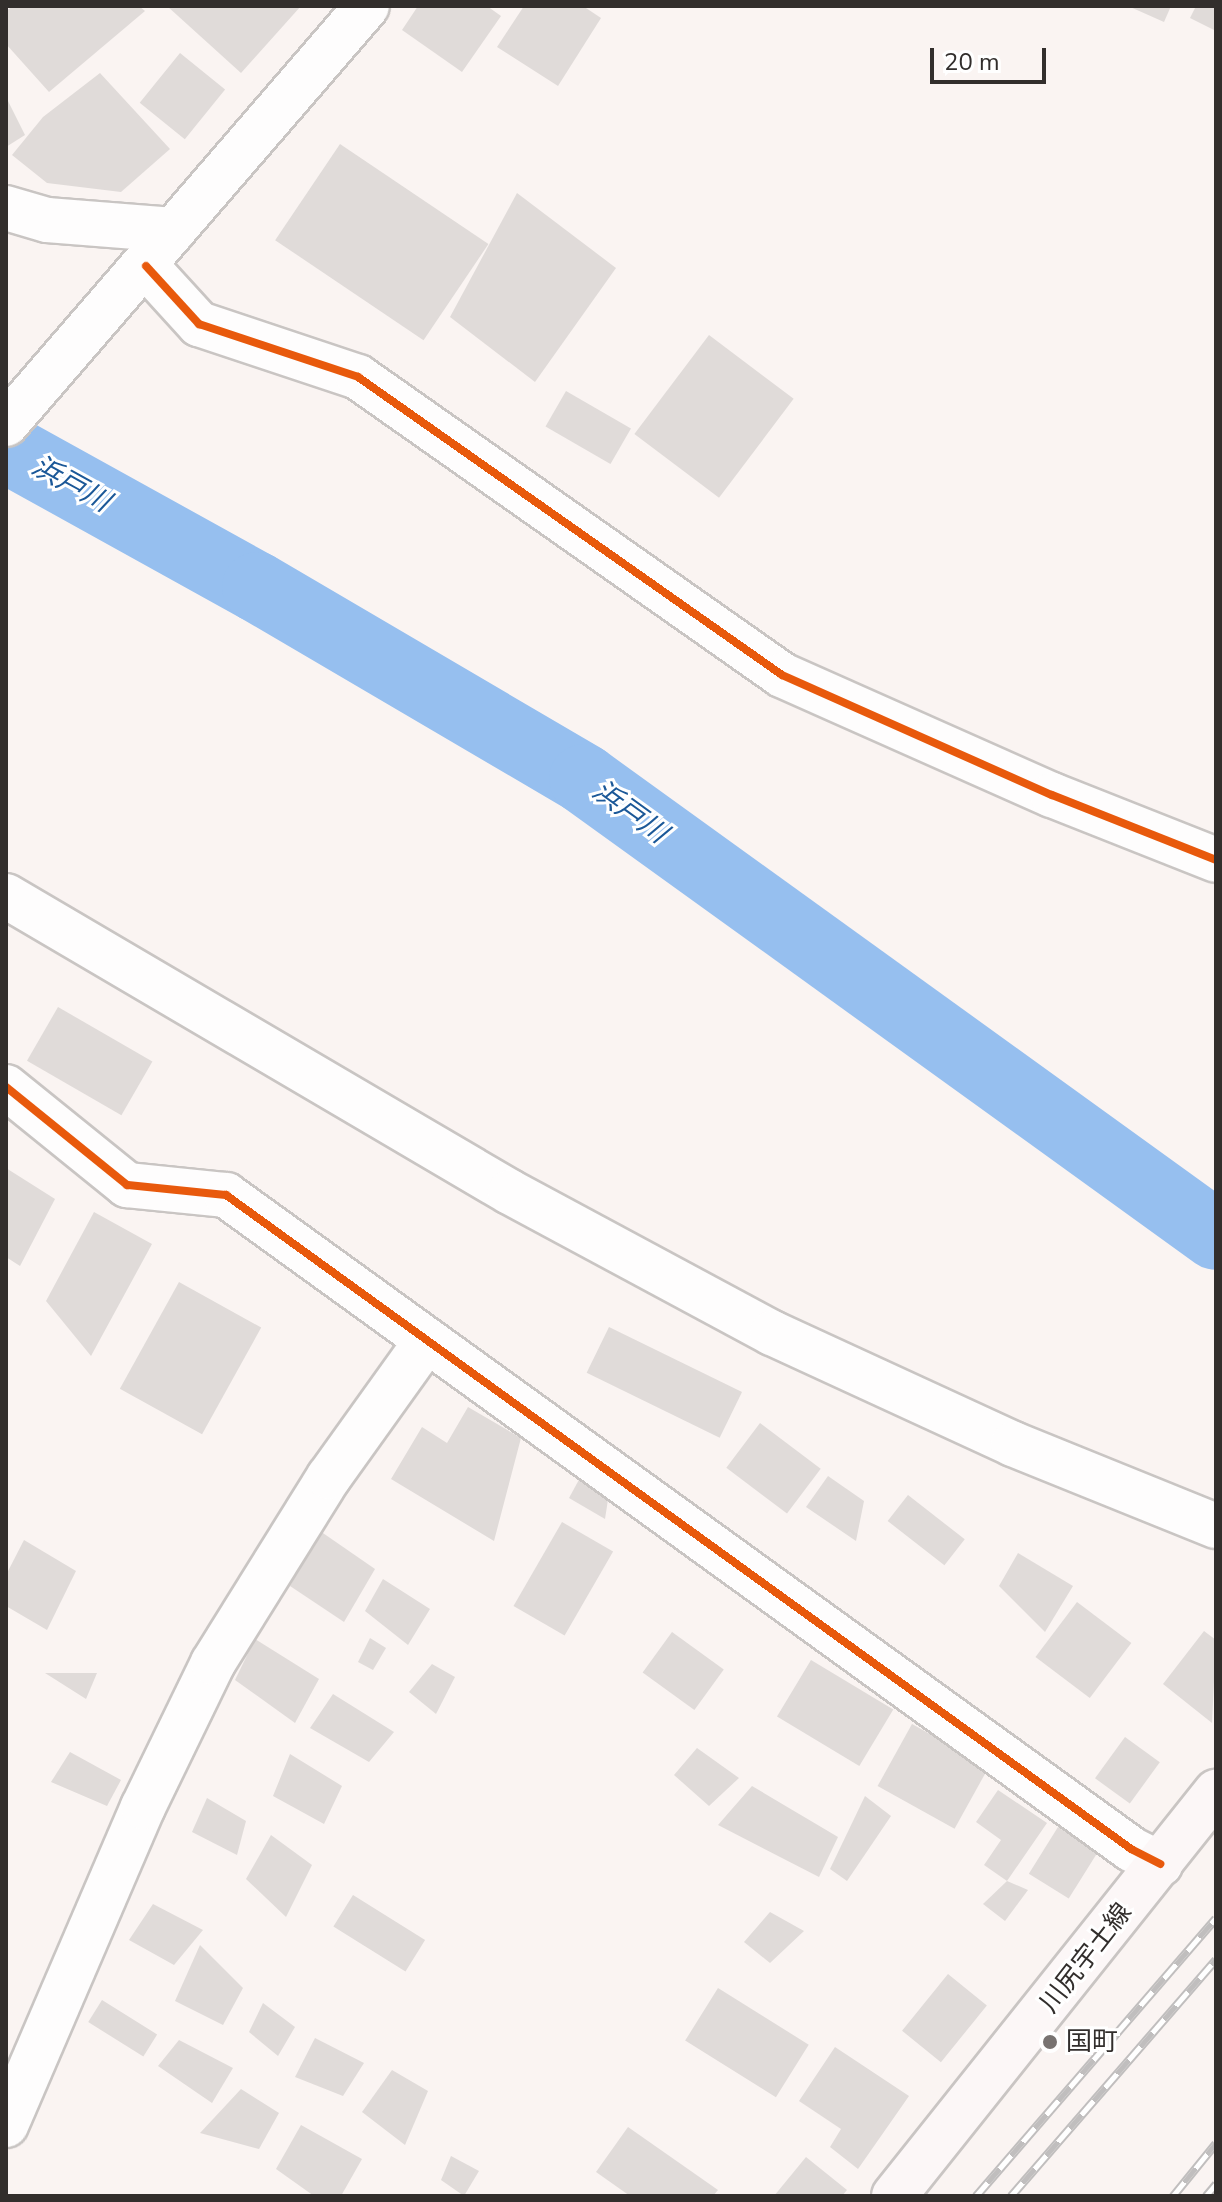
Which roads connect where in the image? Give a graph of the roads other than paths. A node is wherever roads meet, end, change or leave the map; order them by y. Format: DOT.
graph roads {
  1 [pos="367,6"];
  2 [pos="6,208"];
  3 [pos="174,230"];
  4 [pos="146,266"];
  5 [pos="6,424"];
  6 [pos="1216,860"];
  7 [pos="6,896"];
  8 [pos="6,1087"];
  9 [pos="427,1340"];
  10 [pos="1216,1526"];
  11 [pos="1216,1792"];
  12 [pos="1160,1864"];
  13 [pos="6,2125"];
  14 [pos="894,2196"];
  1 -- 3 [label="street"];
  2 -- 3 [label="street"];
  3 -- 4 [label="street"];
  4 -- 5 [label="street"];
  4 -- 6 [label="street"];
  7 -- 10 [label="street"];
  8 -- 9 [label="street"];
  9 -- 12 [label="street"];
  9 -- 13 [label="street"];
  11 -- 12 [label="main road, 川尻宇土線"];
  12 -- 14 [label="main road, 川尻宇土線"];
}
